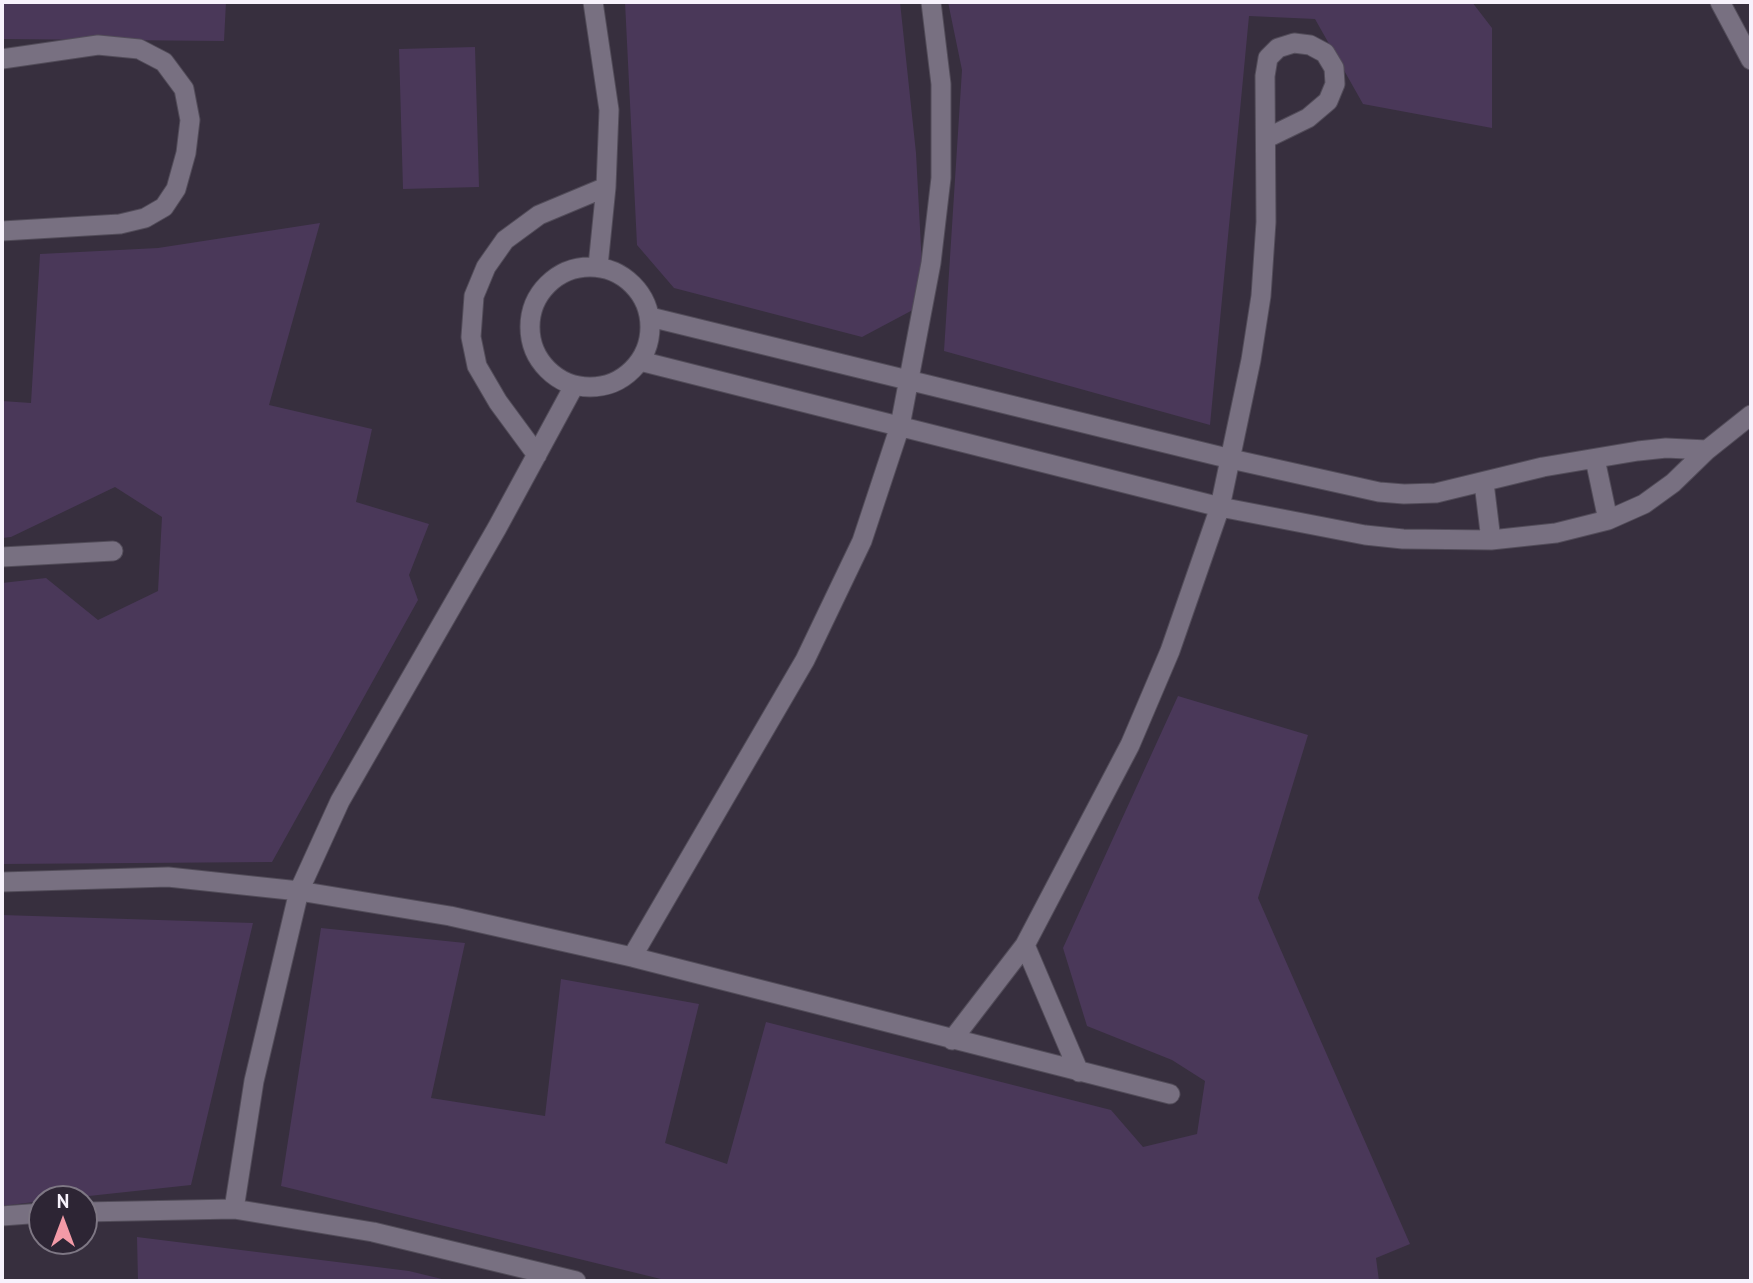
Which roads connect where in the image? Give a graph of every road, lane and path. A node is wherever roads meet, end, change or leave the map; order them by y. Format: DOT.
graph roads {
  1 [pos="593,2"];
  2 [pos="931,2"];
  3 [pos="1720,2"];
  4 [pos="2,59"];
  5 [pos="1751,60"];
  6 [pos="1267,138"];
  7 [pos="606,187"];
  8 [pos="2,231"];
  9 [pos="598,266"];
  10 [pos="650,317"];
  11 [pos="640,361"];
  12 [pos="911,380"];
  13 [pos="574,386"];
  14 [pos="1751,415"];
  15 [pos="900,426"];
  16 [pos="1707,450"];
  17 [pos="537,455"];
  18 [pos="1231,458"];
  19 [pos="1595,458"];
  20 [pos="1484,482"];
  21 [pos="1220,507"];
  22 [pos="1608,520"];
  23 [pos="1491,541"];
  24 [pos="113,551"];
  25 [pos="2,557"];
  26 [pos="2,882"];
  27 [pos="299,891"];
  28 [pos="1025,944"];
  29 [pos="632,957"];
  30 [pos="952,1040"];
  31 [pos="1079,1072"];
  32 [pos="1170,1094"];
  33 [pos="234,1209"];
  34 [pos="98,1212"];
  35 [pos="28,1214"];
  36 [pos="2,1216"];
  37 [pos="576,1281"];
  1 -- 7 [label="street"];
  2 -- 12 [label="street"];
  3 -- 5 [label="street"];
  4 -- 8 [label="street"];
  6 -- 6 [label="street"];
  6 -- 18 [label="street"];
  7 -- 9 [label="street"];
  7 -- 17 [label="street"];
  9 -- 10 [label="street"];
  9 -- 13 [label="street"];
  10 -- 11 [label="street"];
  10 -- 12 [label="street"];
  11 -- 13 [label="street"];
  11 -- 15 [label="street"];
  12 -- 15 [label="street"];
  12 -- 18 [label="street"];
  13 -- 17 [label="street"];
  14 -- 16 [label="street"];
  15 -- 21 [label="street"];
  15 -- 29 [label="street"];
  16 -- 19 [label="street"];
  16 -- 22 [label="street"];
  17 -- 27 [label="street"];
  18 -- 20 [label="street"];
  18 -- 21 [label="street"];
  19 -- 20 [label="street"];
  19 -- 22 [label="street"];
  20 -- 23 [label="street"];
  21 -- 23 [label="street"];
  21 -- 28 [label="street"];
  22 -- 23 [label="street"];
  24 -- 25 [label="street"];
  26 -- 27 [label="street"];
  27 -- 29 [label="street"];
  27 -- 33 [label="street"];
  28 -- 30 [label="street"];
  28 -- 31 [label="street"];
  29 -- 30 [label="street"];
  30 -- 31 [label="street"];
  31 -- 32 [label="street"];
  33 -- 34 [label="street"];
  33 -- 37 [label="street"];
  35 -- 36 [label="street"];
}
